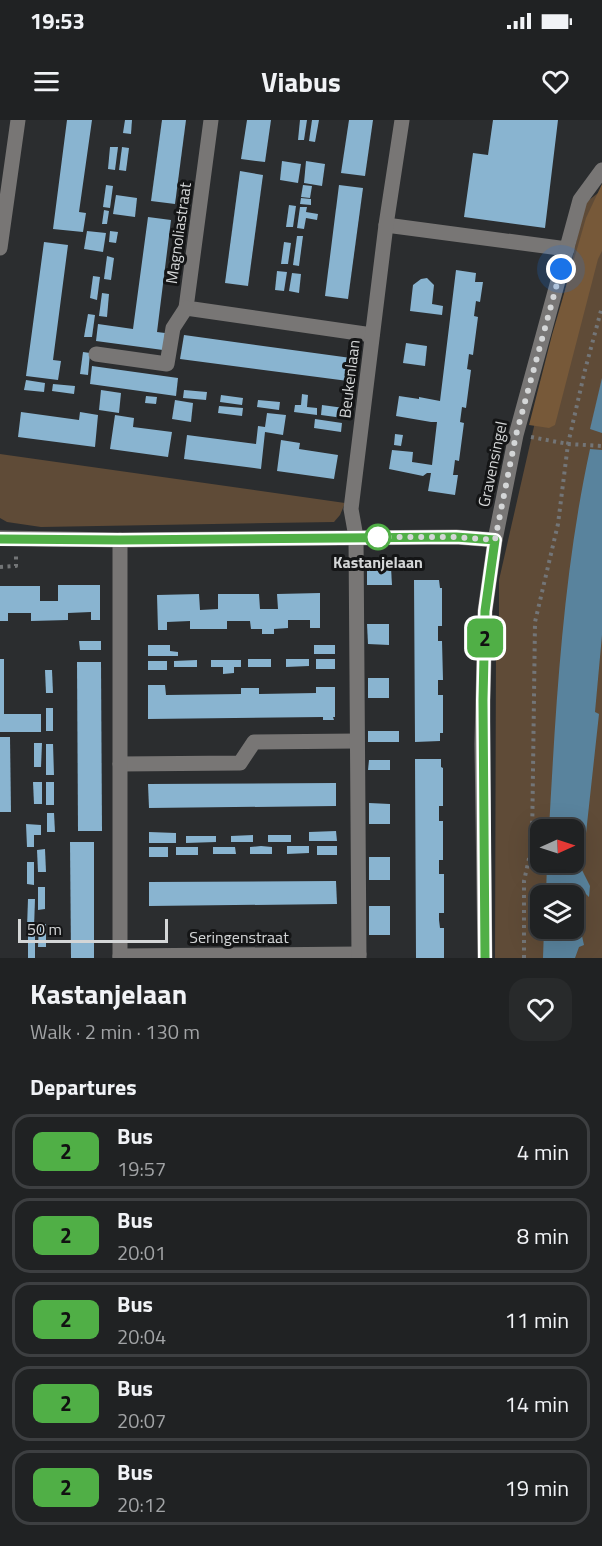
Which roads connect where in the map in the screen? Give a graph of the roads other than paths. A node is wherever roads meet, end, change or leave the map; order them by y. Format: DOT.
graph roads {
  1 [pos="18,120"];
  2 [pos="212,120"];
  3 [pos="402,120"];
  4 [pos="602,170"];
  5 [pos="386,225"];
  6 [pos="0,248"];
  7 [pos="567,249"];
  8 [pos="186,308"];
  9 [pos="372,334"];
  10 [pos="96,354"];
  11 [pos="356,537"];
  12 [pos="0,538"];
  13 [pos="120,540"];
  14 [pos="495,540"];
  15 [pos="357,741"];
  16 [pos="120,764"];
  17 [pos="359,956"];
  18 [pos="120,957"];
  19 [pos="485,958"];
  1 -- 6 [label="street"];
  2 -- 8 [label="street, Magnoliastraat"];
  3 -- 5 [label="street, Beukenlaan"];
  4 -- 7 [label="street, Gravensingel"];
  5 -- 7 [label="street"];
  5 -- 9 [label="street, Beukenlaan"];
  7 -- 14 [label="street, Gravensingel"];
  8 -- 9 [label="street, Magnoliastraat"];
  8 -- 10 [label="street"];
  9 -- 11 [label="street, Beukenlaan"];
  11 -- 13 [label="street"];
  11 -- 14 [label="street"];
  11 -- 15 [label="street, Seringenstraat"];
  12 -- 13 [label="street"];
  13 -- 16 [label="street, Seringenstraat"];
  14 -- 19 [label="street, Gravensingel"];
  15 -- 16 [label="street"];
  15 -- 17 [label="street, Seringenstraat"];
  16 -- 18 [label="street, Seringenstraat"];
  17 -- 18 [label="street, Seringenstraat"];
}
